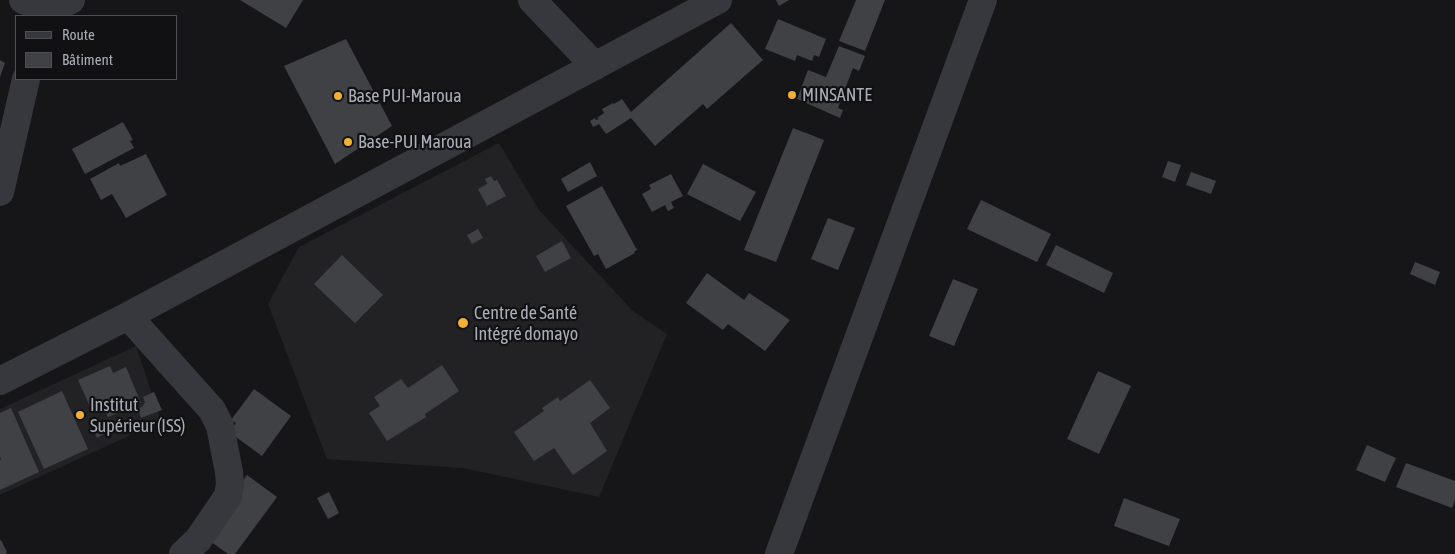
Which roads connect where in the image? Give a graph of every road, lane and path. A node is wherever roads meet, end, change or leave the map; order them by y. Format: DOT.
graph roads {
  1 [pos="71,0"];
  2 [pos="532,0"];
  3 [pos="718,0"];
  4 [pos="983,0"];
  5 [pos="35,8"];
  6 [pos="595,66"];
  7 [pos="26,80"];
  8 [pos="0,192"];
  9 [pos="128,316"];
  10 [pos="0,381"];
  11 [pos="183,554"];
  12 [pos="779,554"];
  1 -- 5 [label="street"];
  2 -- 6 [label="street"];
  3 -- 6 [label="street"];
  4 -- 12 [label="street"];
  6 -- 9 [label="street"];
  7 -- 8 [label="street"];
  9 -- 10 [label="street"];
  9 -- 11 [label="street"];
}
